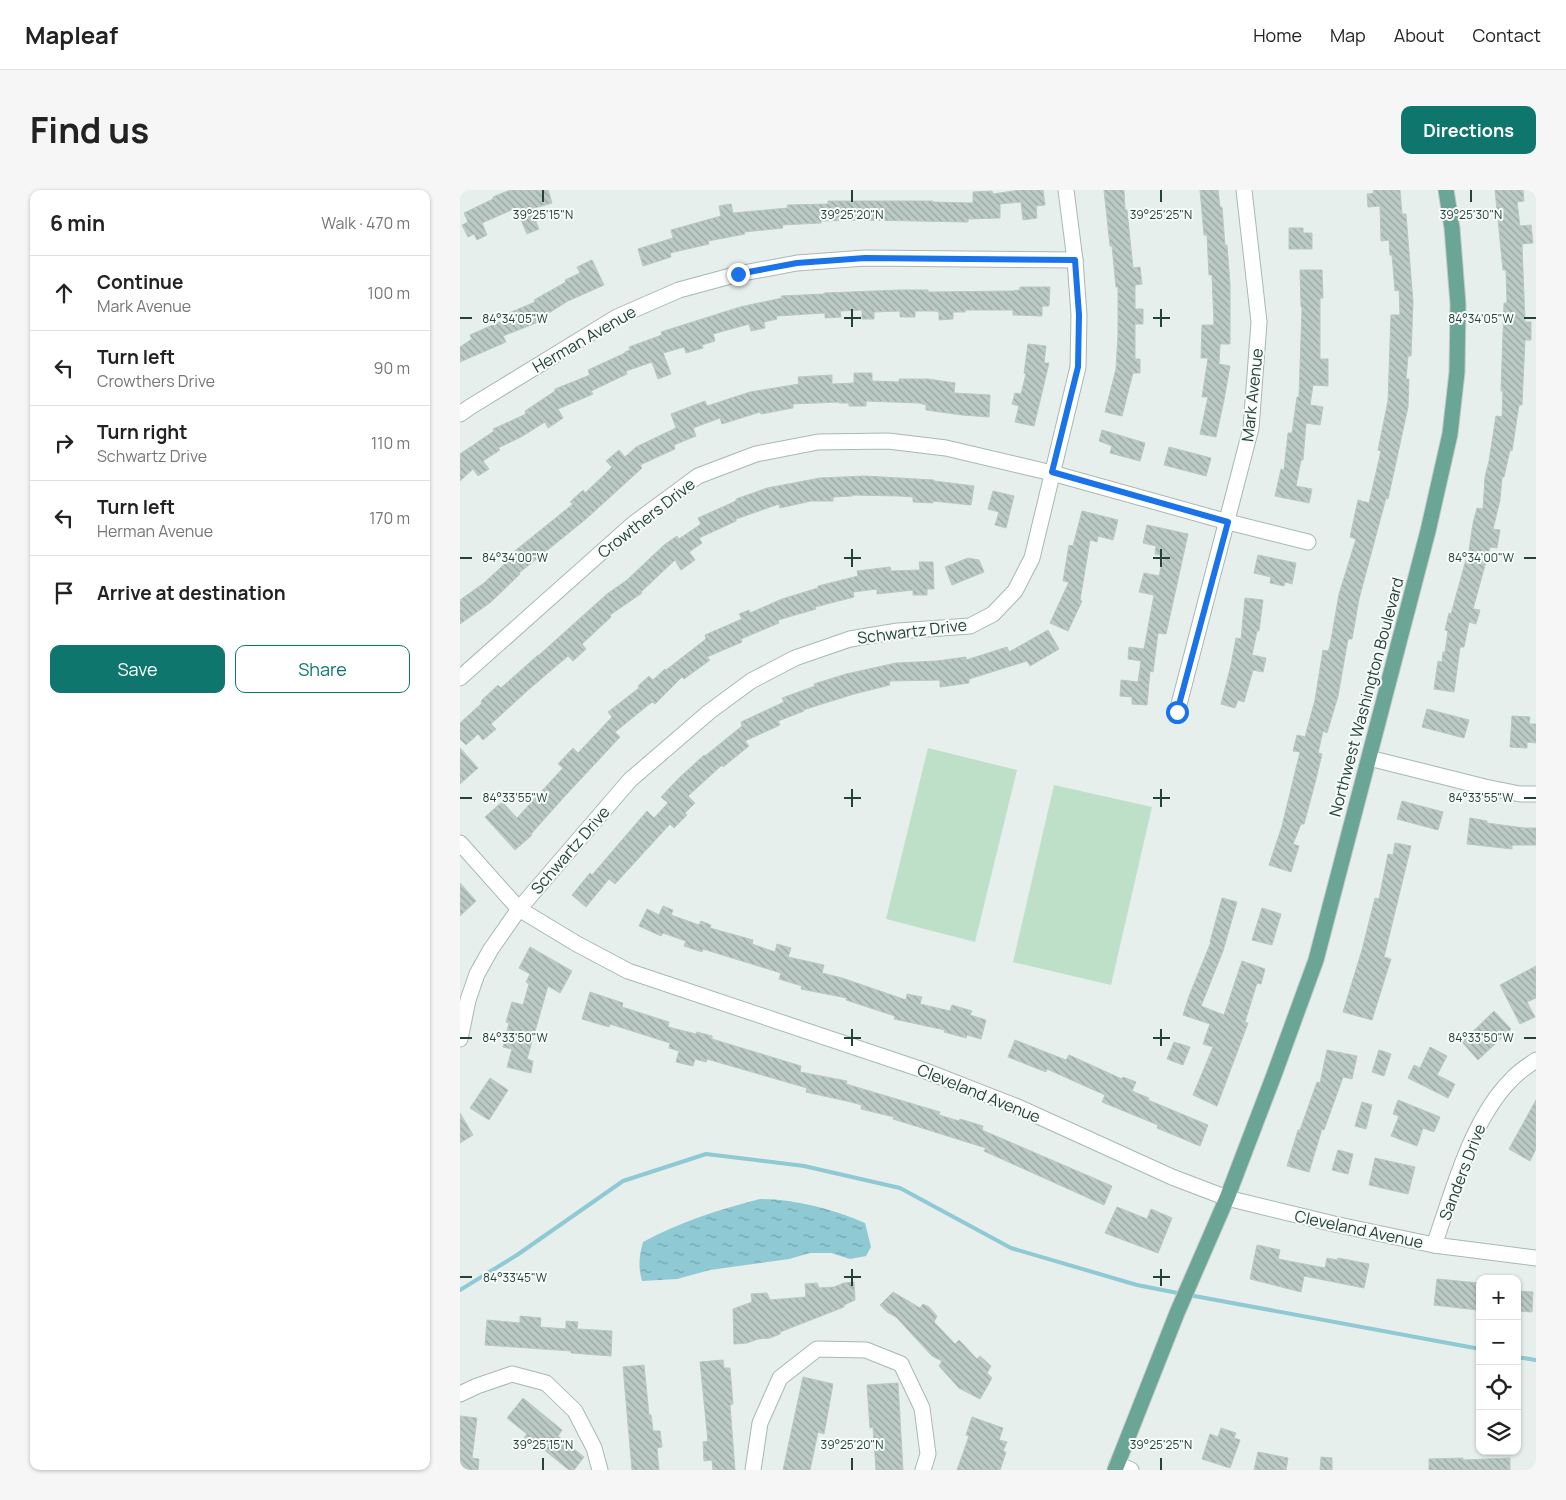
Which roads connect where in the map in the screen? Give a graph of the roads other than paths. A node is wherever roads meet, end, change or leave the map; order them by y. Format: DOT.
graph roads {
  1 [pos="1066,190"];
  2 [pos="1244,190"];
  3 [pos="1446,190"];
  4 [pos="1075,260"];
  5 [pos="460,414"];
  6 [pos="1052,472"];
  7 [pos="1228,522"];
  8 [pos="1308,542"];
  9 [pos="460,678"];
  10 [pos="1177,712"];
  11 [pos="1369,758"];
  12 [pos="1536,794"];
  13 [pos="460,843"];
  14 [pos="519,909"];
  15 [pos="460,1039"];
  16 [pos="1536,1060"];
  17 [pos="1227,1198"];
  18 [pos="1434,1245"];
  19 [pos="1536,1258"];
  20 [pos="460,1394"];
  21 [pos="1121,1468"];
  22 [pos="600,1470"];
  23 [pos="753,1470"];
  24 [pos="922,1470"];
  1 -- 4 [label="street, Schwartz Drive"];
  2 -- 7 [label="street, Mark Avenue"];
  3 -- 11 [label="main road, Northwest Washington Boulevard"];
  4 -- 5 [label="street, Herman Avenue"];
  4 -- 6 [label="street, Schwartz Drive"];
  6 -- 7 [label="street, Crowthers Drive"];
  6 -- 9 [label="street, Crowthers Drive"];
  6 -- 14 [label="street, Schwartz Drive"];
  7 -- 8 [label="street, Crowthers Drive"];
  7 -- 10 [label="street, Mark Avenue"];
  11 -- 12 [label="street"];
  11 -- 17 [label="main road, Northwest Washington Boulevard"];
  13 -- 14 [label="street, Cleveland Avenue"];
  14 -- 15 [label="street, Schwartz Drive"];
  14 -- 17 [label="street, Cleveland Avenue"];
  16 -- 18 [label="street, Sanders Drive"];
  17 -- 18 [label="street, Cleveland Avenue"];
  17 -- 21 [label="main road, Northwest Washington Boulevard"];
  18 -- 19 [label="street, Cleveland Avenue"];
  20 -- 22 [label="street"];
  23 -- 24 [label="street"];
}
